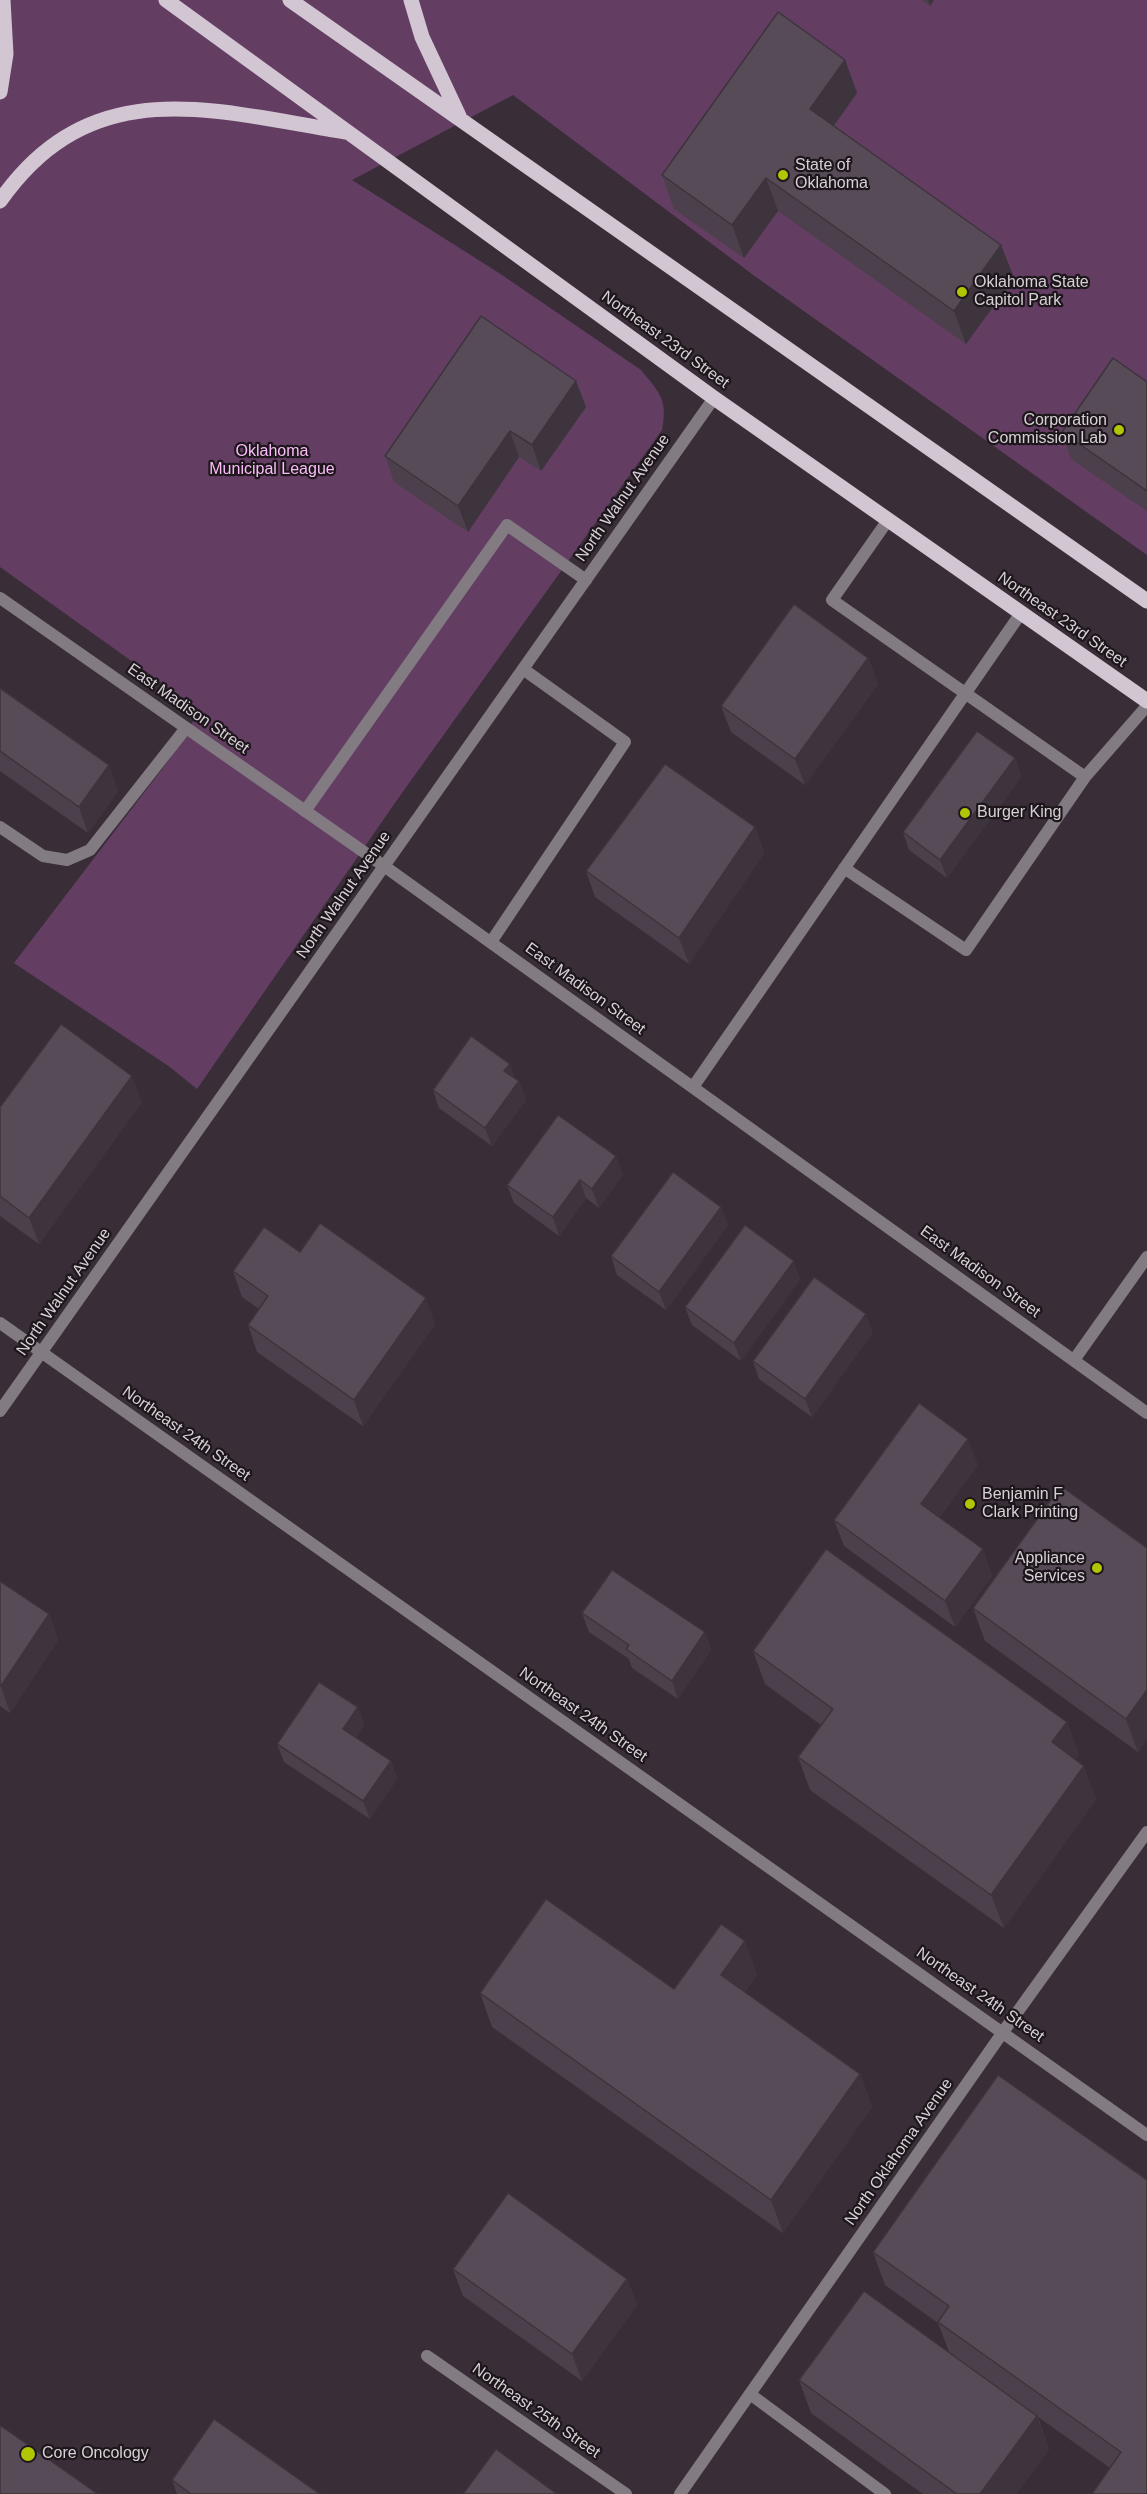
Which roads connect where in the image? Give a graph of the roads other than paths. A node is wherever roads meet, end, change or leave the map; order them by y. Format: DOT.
graph roads {
  1 [pos="3,0"];
  2 [pos="166,0"];
  3 [pos="290,0"];
  4 [pos="411,0"];
  5 [pos="0,92"];
  6 [pos="460,119"];
  7 [pos="349,132"];
  8 [pos="0,201"];
  9 [pos="714,398"];
  10 [pos="888,520"];
  11 [pos="586,580"];
  12 [pos="0,598"];
  13 [pos="1147,601"];
  14 [pos="1021,613"];
  15 [pos="523,669"];
  16 [pos="964,694"];
  17 [pos="1147,703"];
  18 [pos="186,728"];
  19 [pos="1085,777"];
  20 [pos="305,811"];
  21 [pos="0,827"];
  22 [pos="384,866"];
  23 [pos="844,868"];
  24 [pos="491,942"];
  25 [pos="693,1087"];
  26 [pos="1147,1257"];
  27 [pos="0,1323"];
  28 [pos="42,1352"];
  29 [pos="1074,1360"];
  30 [pos="0,1411"];
  31 [pos="1147,1413"];
  32 [pos="1147,1832"];
  33 [pos="1003,2032"];
  34 [pos="1147,2135"];
  35 [pos="427,2356"];
  36 [pos="750,2394"];
  37 [pos="626,2494"];
  38 [pos="680,2494"];
  39 [pos="885,2494"];
  1 -- 5 [label="main road"];
  2 -- 7 [label="main road, Northeast 23rd Street"];
  3 -- 6 [label="main road"];
  4 -- 6 [label="main road"];
  6 -- 13 [label="main road"];
  7 -- 8 [label="main road"];
  7 -- 9 [label="main road, Northeast 23rd Street"];
  9 -- 10 [label="main road, Northeast 23rd Street"];
  9 -- 11 [label="street, North Walnut Avenue"];
  10 -- 14 [label="main road, Northeast 23rd Street"];
  10 -- 16 [label="street"];
  11 -- 15 [label="street, North Walnut Avenue"];
  11 -- 20 [label="street"];
  12 -- 18 [label="street, East Madison Street"];
  14 -- 16 [label="street"];
  14 -- 17 [label="main road, Northeast 23rd Street"];
  15 -- 22 [label="street, North Walnut Avenue"];
  15 -- 24 [label="street"];
  16 -- 19 [label="street"];
  16 -- 23 [label="street"];
  17 -- 19 [label="street"];
  18 -- 20 [label="street, East Madison Street"];
  18 -- 21 [label="street"];
  19 -- 23 [label="street"];
  20 -- 22 [label="street, East Madison Street"];
  22 -- 24 [label="street, East Madison Street"];
  22 -- 28 [label="street, North Walnut Avenue"];
  23 -- 25 [label="street"];
  24 -- 25 [label="street, East Madison Street"];
  25 -- 29 [label="street, East Madison Street"];
  26 -- 29 [label="street"];
  27 -- 28 [label="street, Northeast 24th Street"];
  28 -- 30 [label="street, North Walnut Avenue"];
  28 -- 33 [label="street, Northeast 24th Street"];
  29 -- 31 [label="street, East Madison Street"];
  32 -- 33 [label="street, North Oklahoma Avenue"];
  33 -- 34 [label="street, Northeast 24th Street"];
  33 -- 36 [label="street, North Oklahoma Avenue"];
  35 -- 37 [label="street, Northeast 25th Street"];
  36 -- 38 [label="street, North Oklahoma Avenue"];
  36 -- 39 [label="street"];
}
